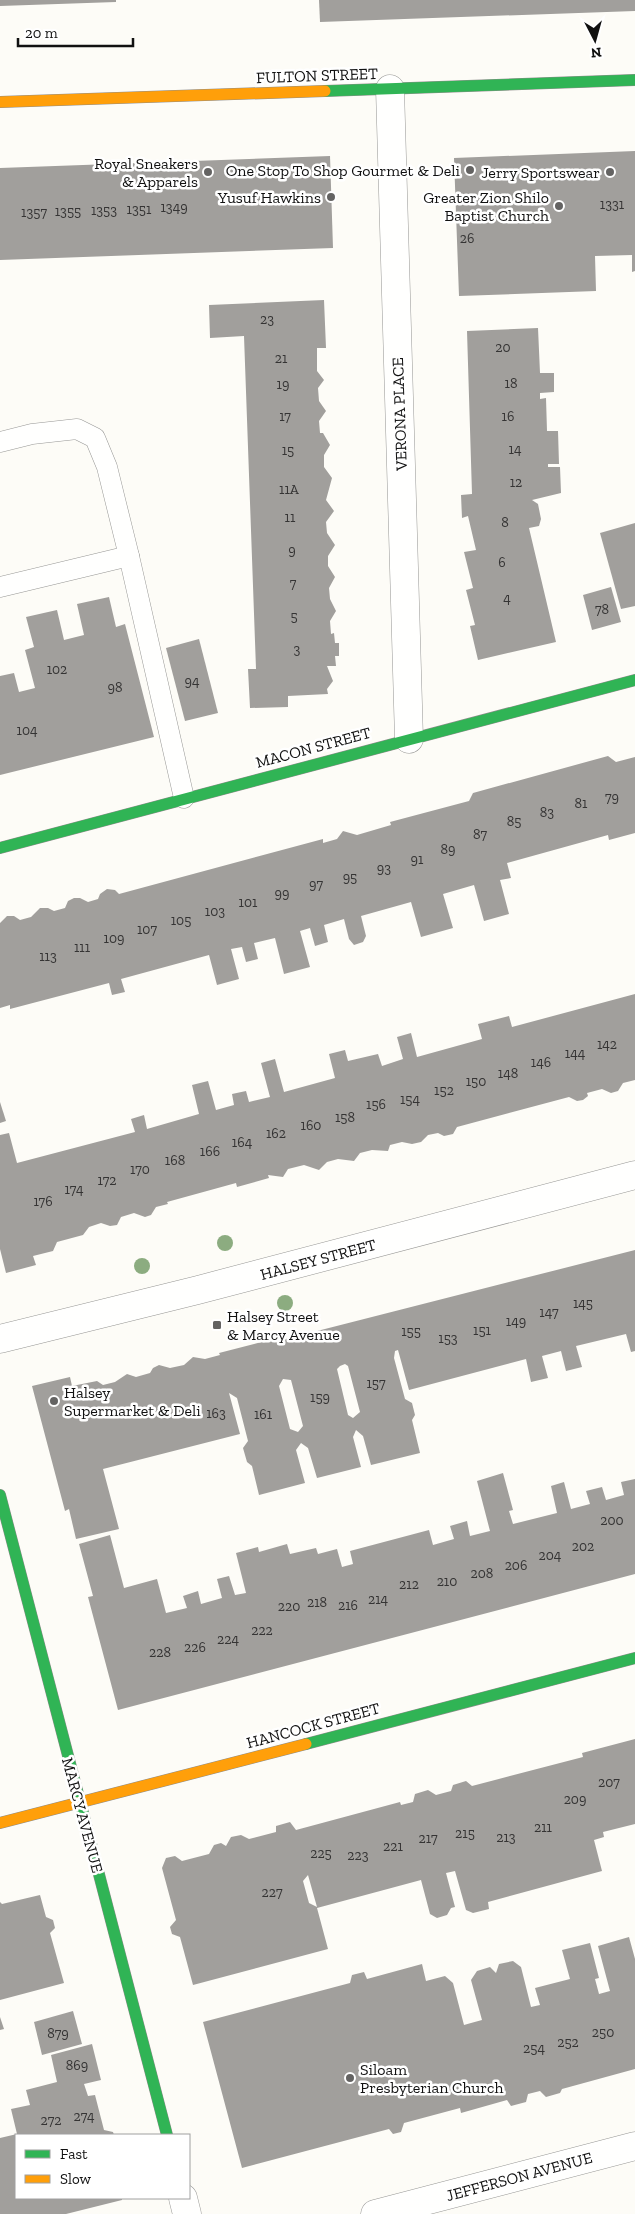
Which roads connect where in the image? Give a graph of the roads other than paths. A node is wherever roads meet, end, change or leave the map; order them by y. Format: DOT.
graph roads {
  1 [pos="635,80"];
  2 [pos="390,89"];
  3 [pos="0,102"];
  4 [pos="0,442"];
  5 [pos="129,556"];
  6 [pos="0,587"];
  7 [pos="635,680"];
  8 [pos="409,739"];
  9 [pos="184,798"];
  10 [pos="0,848"];
  11 [pos="635,1175"];
  12 [pos="0,1340"];
  13 [pos="0,1495"];
  14 [pos="635,1658"];
  15 [pos="80,1803"];
  16 [pos="0,1823"];
  17 [pos="167,2134"];
  18 [pos="635,2146"];
  19 [pos="183,2199"];
  20 [pos="187,2214"];
  21 [pos="374,2214"];
  1 -- 2 [label="street, FULTON STREET"];
  2 -- 3 [label="street, FULTON STREET"];
  2 -- 8 [label="street, VERONA PLACE"];
  4 -- 5 [label="lane"];
  5 -- 6 [label="lane"];
  5 -- 9 [label="lane"];
  7 -- 8 [label="street, MACON STREET"];
  8 -- 9 [label="street, MACON STREET"];
  9 -- 10 [label="street, MACON STREET"];
  11 -- 12 [label="street, HALSEY STREET"];
  13 -- 15 [label="street, MARCY AVENUE"];
  14 -- 15 [label="street, HANCOCK STREET"];
  15 -- 16 [label="street, HANCOCK STREET"];
  15 -- 17 [label="street, MARCY AVENUE"];
  18 -- 21 [label="street, JEFFERSON AVENUE"];
  19 -- 20 [label="street"];
}
